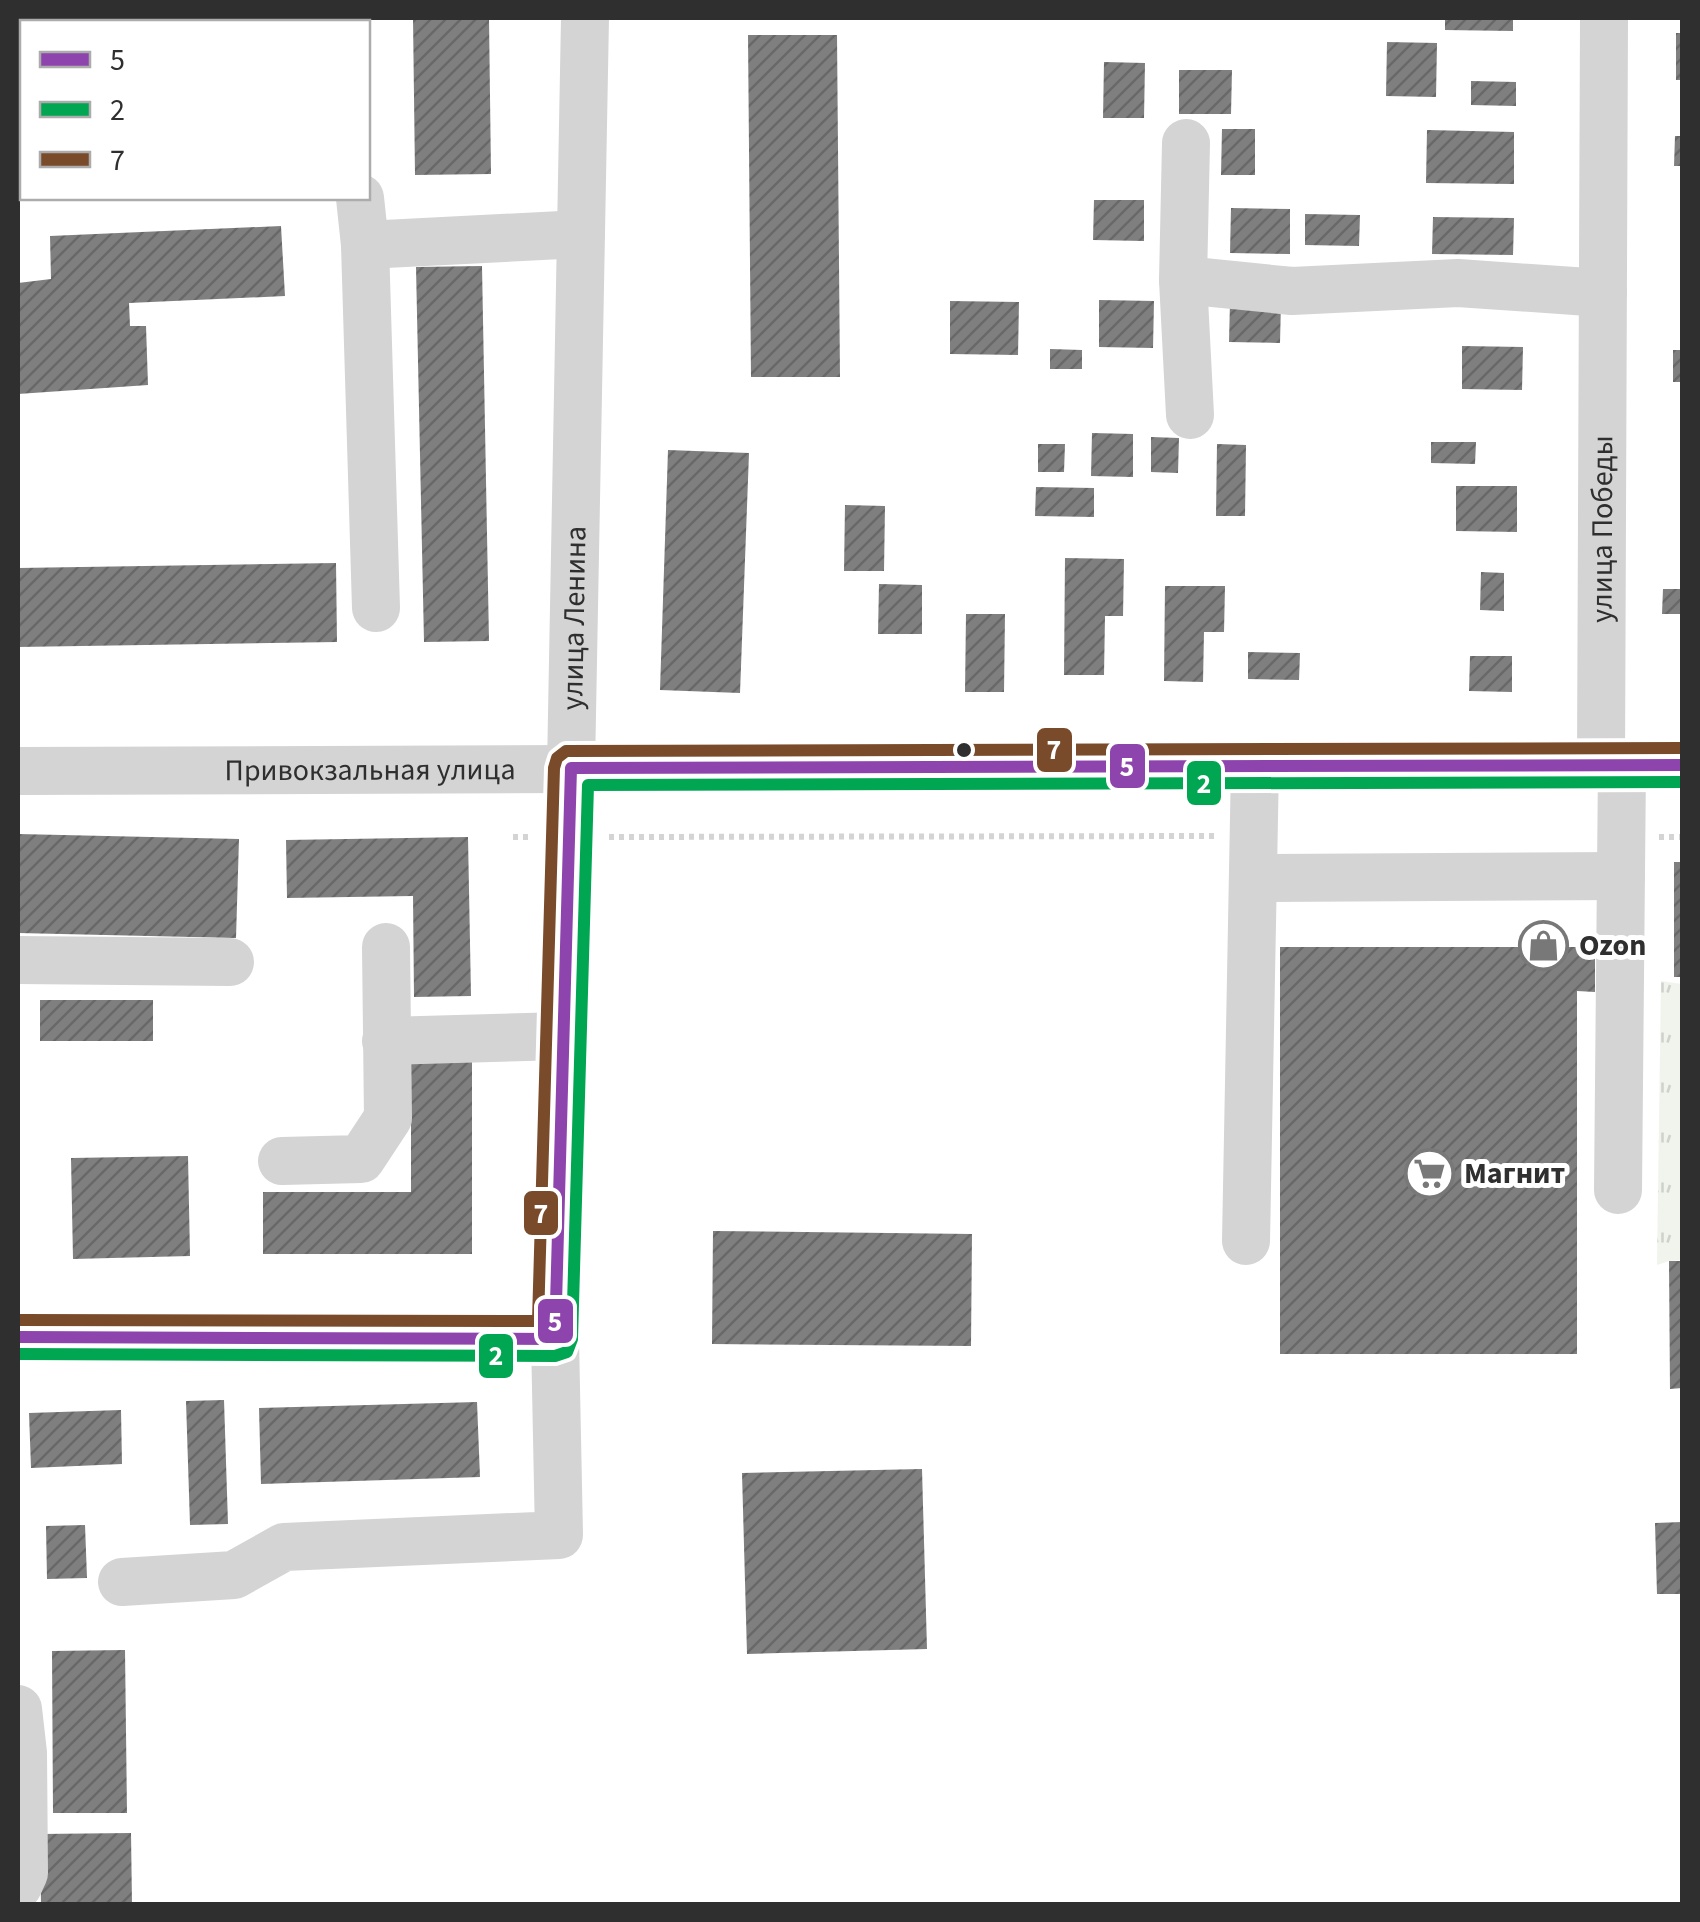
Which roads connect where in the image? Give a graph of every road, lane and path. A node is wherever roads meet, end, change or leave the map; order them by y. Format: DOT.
graph roads {
  1 [pos="585,18"];
  2 [pos="1604,18"];
  3 [pos="1186,144"];
  4 [pos="360,200"];
  5 [pos="581,234"];
  6 [pos="365,245"];
  7 [pos="1183,280"];
  8 [pos="1603,293"];
  9 [pos="1190,415"];
  10 [pos="376,608"];
  11 [pos="1611,764"];
  12 [pos="1682,765"];
  13 [pos="1256,766"];
  14 [pos="572,768"];
  15 [pos="18,771"];
  16 [pos="513,836"];
  17 [pos="569,836"];
  18 [pos="1682,838"];
  19 [pos="1622,856"];
  20 [pos="1254,857"];
  21 [pos="386,947"];
  22 [pos="18,960"];
  23 [pos="230,962"];
  24 [pos="563,1036"];
  25 [pos="386,1041"];
  26 [pos="282,1162"];
  27 [pos="1618,1190"];
  28 [pos="1246,1241"];
  29 [pos="18,1337"];
  30 [pos="555,1339"];
  31 [pos="122,1582"];
  32 [pos="18,1708"];
  33 [pos="18,1886"];
  1 -- 5 [label="street, улица Ленина"];
  2 -- 8 [label="street, улица Победы"];
  3 -- 7 [label="street"];
  4 -- 6 [label="street"];
  5 -- 6 [label="street"];
  5 -- 14 [label="street, улица Ленина"];
  6 -- 10 [label="street"];
  7 -- 8 [label="street"];
  7 -- 9 [label="street"];
  8 -- 11 [label="street, улица Победы"];
  11 -- 12 [label="street, Привокзальная улица"];
  11 -- 13 [label="street, Привокзальная улица"];
  11 -- 19 [label="street, улица Победы"];
  13 -- 14 [label="street, Привокзальная улица"];
  13 -- 20 [label="street"];
  14 -- 15 [label="street, Привокзальная улица"];
  14 -- 17 [label="street, улица Ленина"];
  16 -- 17 [label="path"];
  17 -- 20 [label="path"];
  17 -- 24 [label="street, улица Ленина"];
  18 -- 19 [label="path"];
  19 -- 20 [label="street"];
  19 -- 27 [label="street, улица Победы"];
  20 -- 28 [label="street"];
  21 -- 25 [label="street"];
  22 -- 23 [label="street"];
  24 -- 25 [label="street"];
  24 -- 30 [label="street, улица Ленина"];
  25 -- 26 [label="street"];
  29 -- 30 [label="street"];
  30 -- 31 [label="street, улица Ленина"];
  32 -- 33 [label="street"];
}
